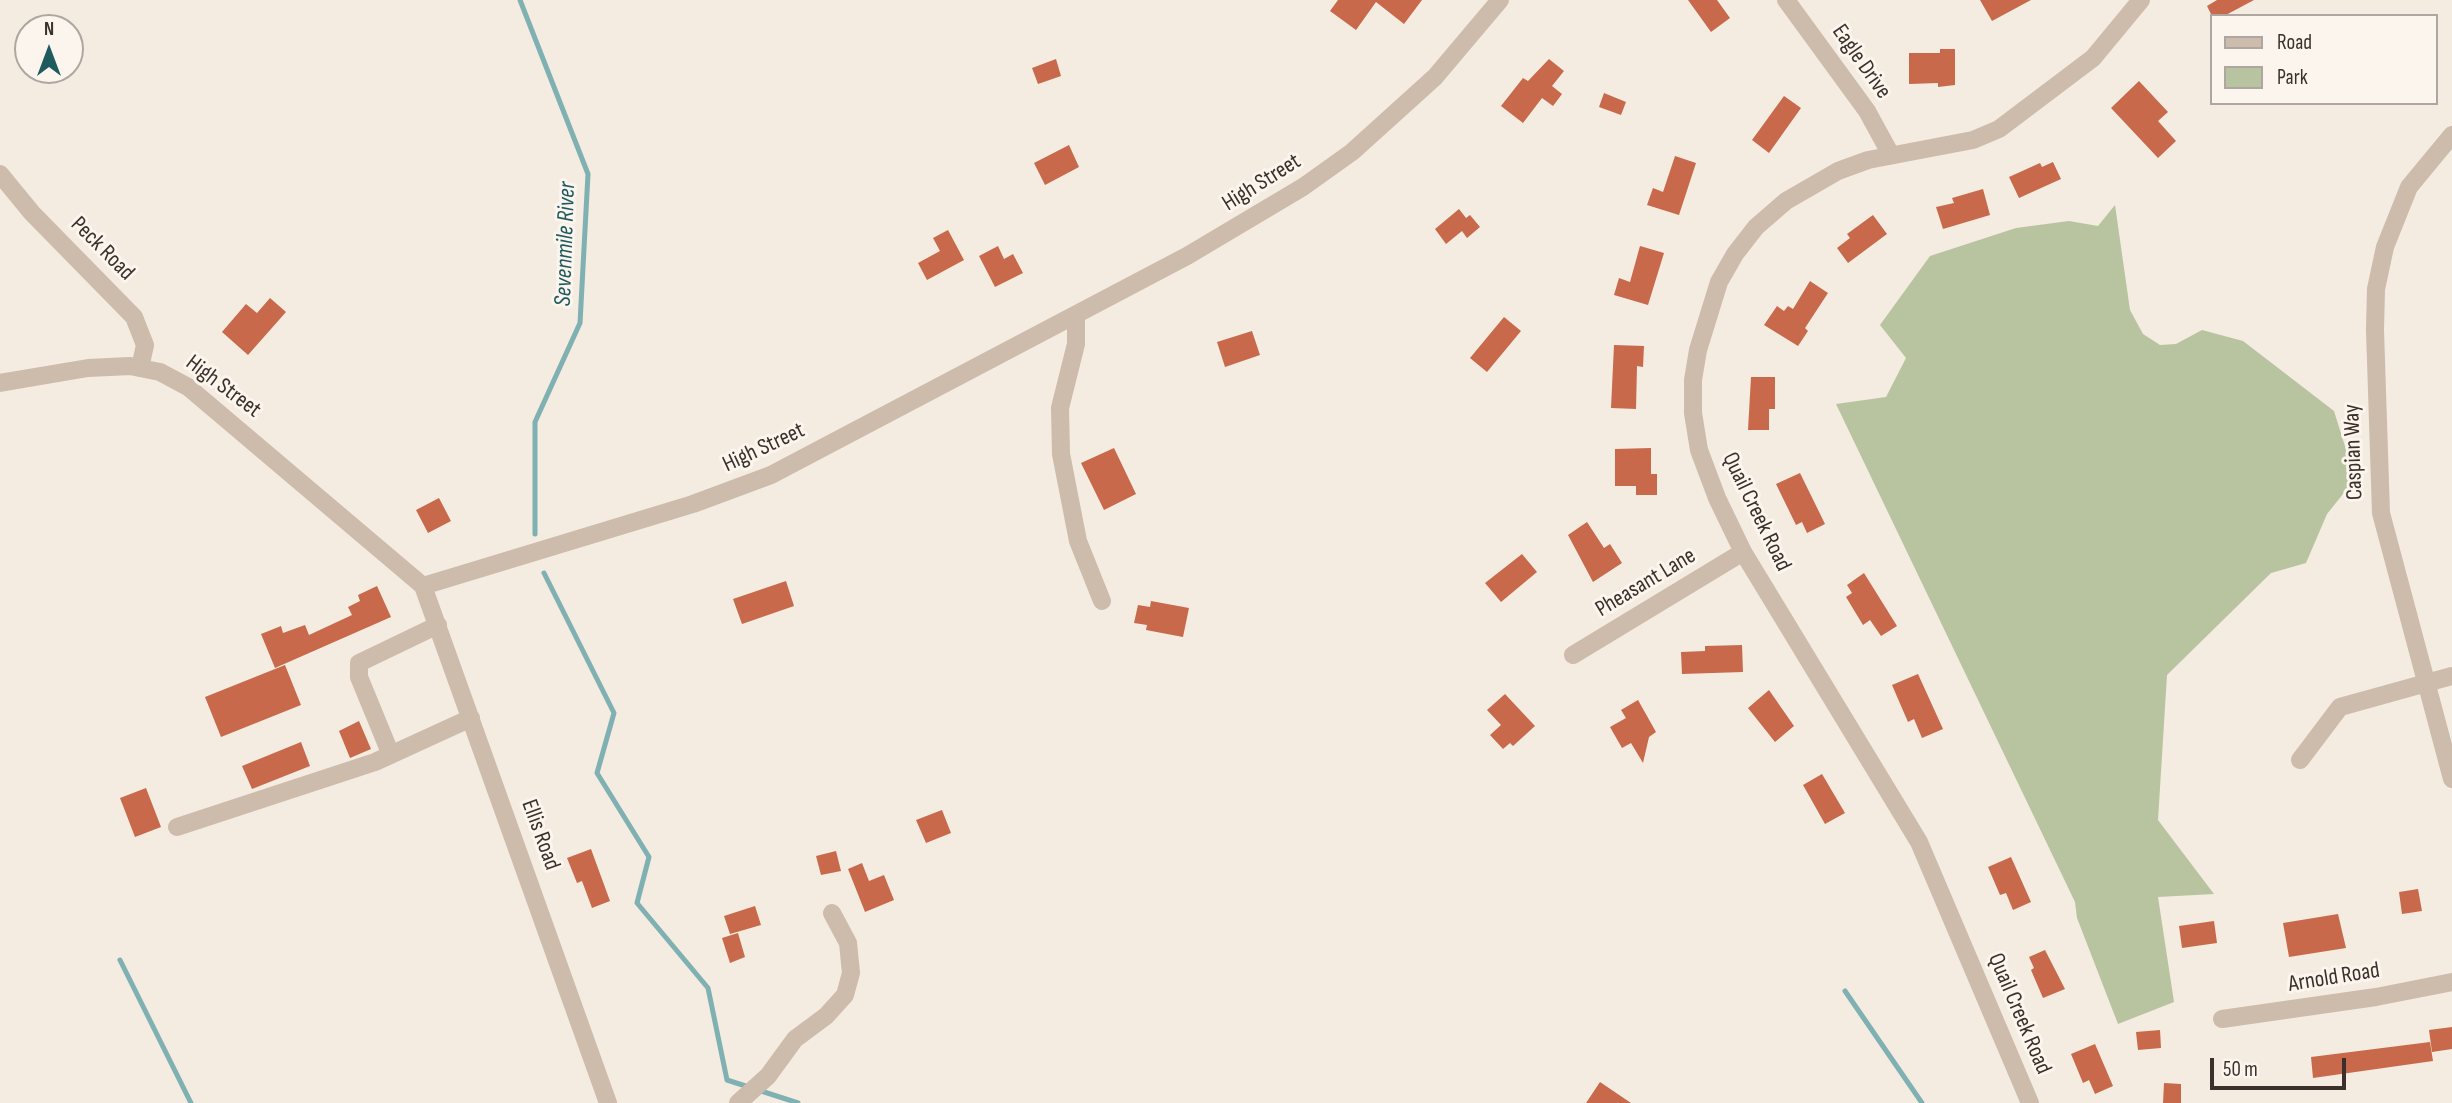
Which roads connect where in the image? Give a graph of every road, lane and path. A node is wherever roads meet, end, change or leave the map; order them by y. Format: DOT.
graph roads {
  1 [pos="1500,0"];
  2 [pos="1786,0"];
  3 [pos="2141,0"];
  4 [pos="2452,135"];
  5 [pos="1891,155"];
  6 [pos="0,174"];
  7 [pos="1076,315"];
  8 [pos="140,368"];
  9 [pos="0,383"];
  10 [pos="1743,552"];
  11 [pos="423,586"];
  12 [pos="1102,601"];
  13 [pos="438,625"];
  14 [pos="1573,655"];
  15 [pos="2452,676"];
  16 [pos="2426,683"];
  17 [pos="471,718"];
  18 [pos="391,755"];
  19 [pos="2300,760"];
  20 [pos="2452,779"];
  21 [pos="177,827"];
  22 [pos="832,913"];
  23 [pos="2452,982"];
  24 [pos="2222,1019"];
  25 [pos="749,1092"];
  26 [pos="608,1103"];
  27 [pos="2030,1103"];
  1 -- 7 [label="street, High Street"];
  2 -- 5 [label="street, Eagle Drive"];
  3 -- 5 [label="street, Quail Creek Road"];
  4 -- 16 [label="street, Caspian Way"];
  5 -- 10 [label="street, Quail Creek Road"];
  6 -- 8 [label="street, Peck Road"];
  7 -- 11 [label="street, High Street"];
  7 -- 12 [label="street"];
  8 -- 9 [label="street, High Street"];
  8 -- 11 [label="street, High Street"];
  10 -- 14 [label="street, Pheasant Lane"];
  10 -- 27 [label="street, Quail Creek Road"];
  11 -- 13 [label="street, Ellis Road"];
  13 -- 17 [label="street, Ellis Road"];
  13 -- 18 [label="street"];
  15 -- 16 [label="street"];
  16 -- 19 [label="street"];
  16 -- 20 [label="street, Caspian Way"];
  17 -- 18 [label="street"];
  17 -- 26 [label="street, Ellis Road"];
  18 -- 21 [label="street"];
  22 -- 25 [label="street"];
  23 -- 24 [label="street, Arnold Road"];
}
